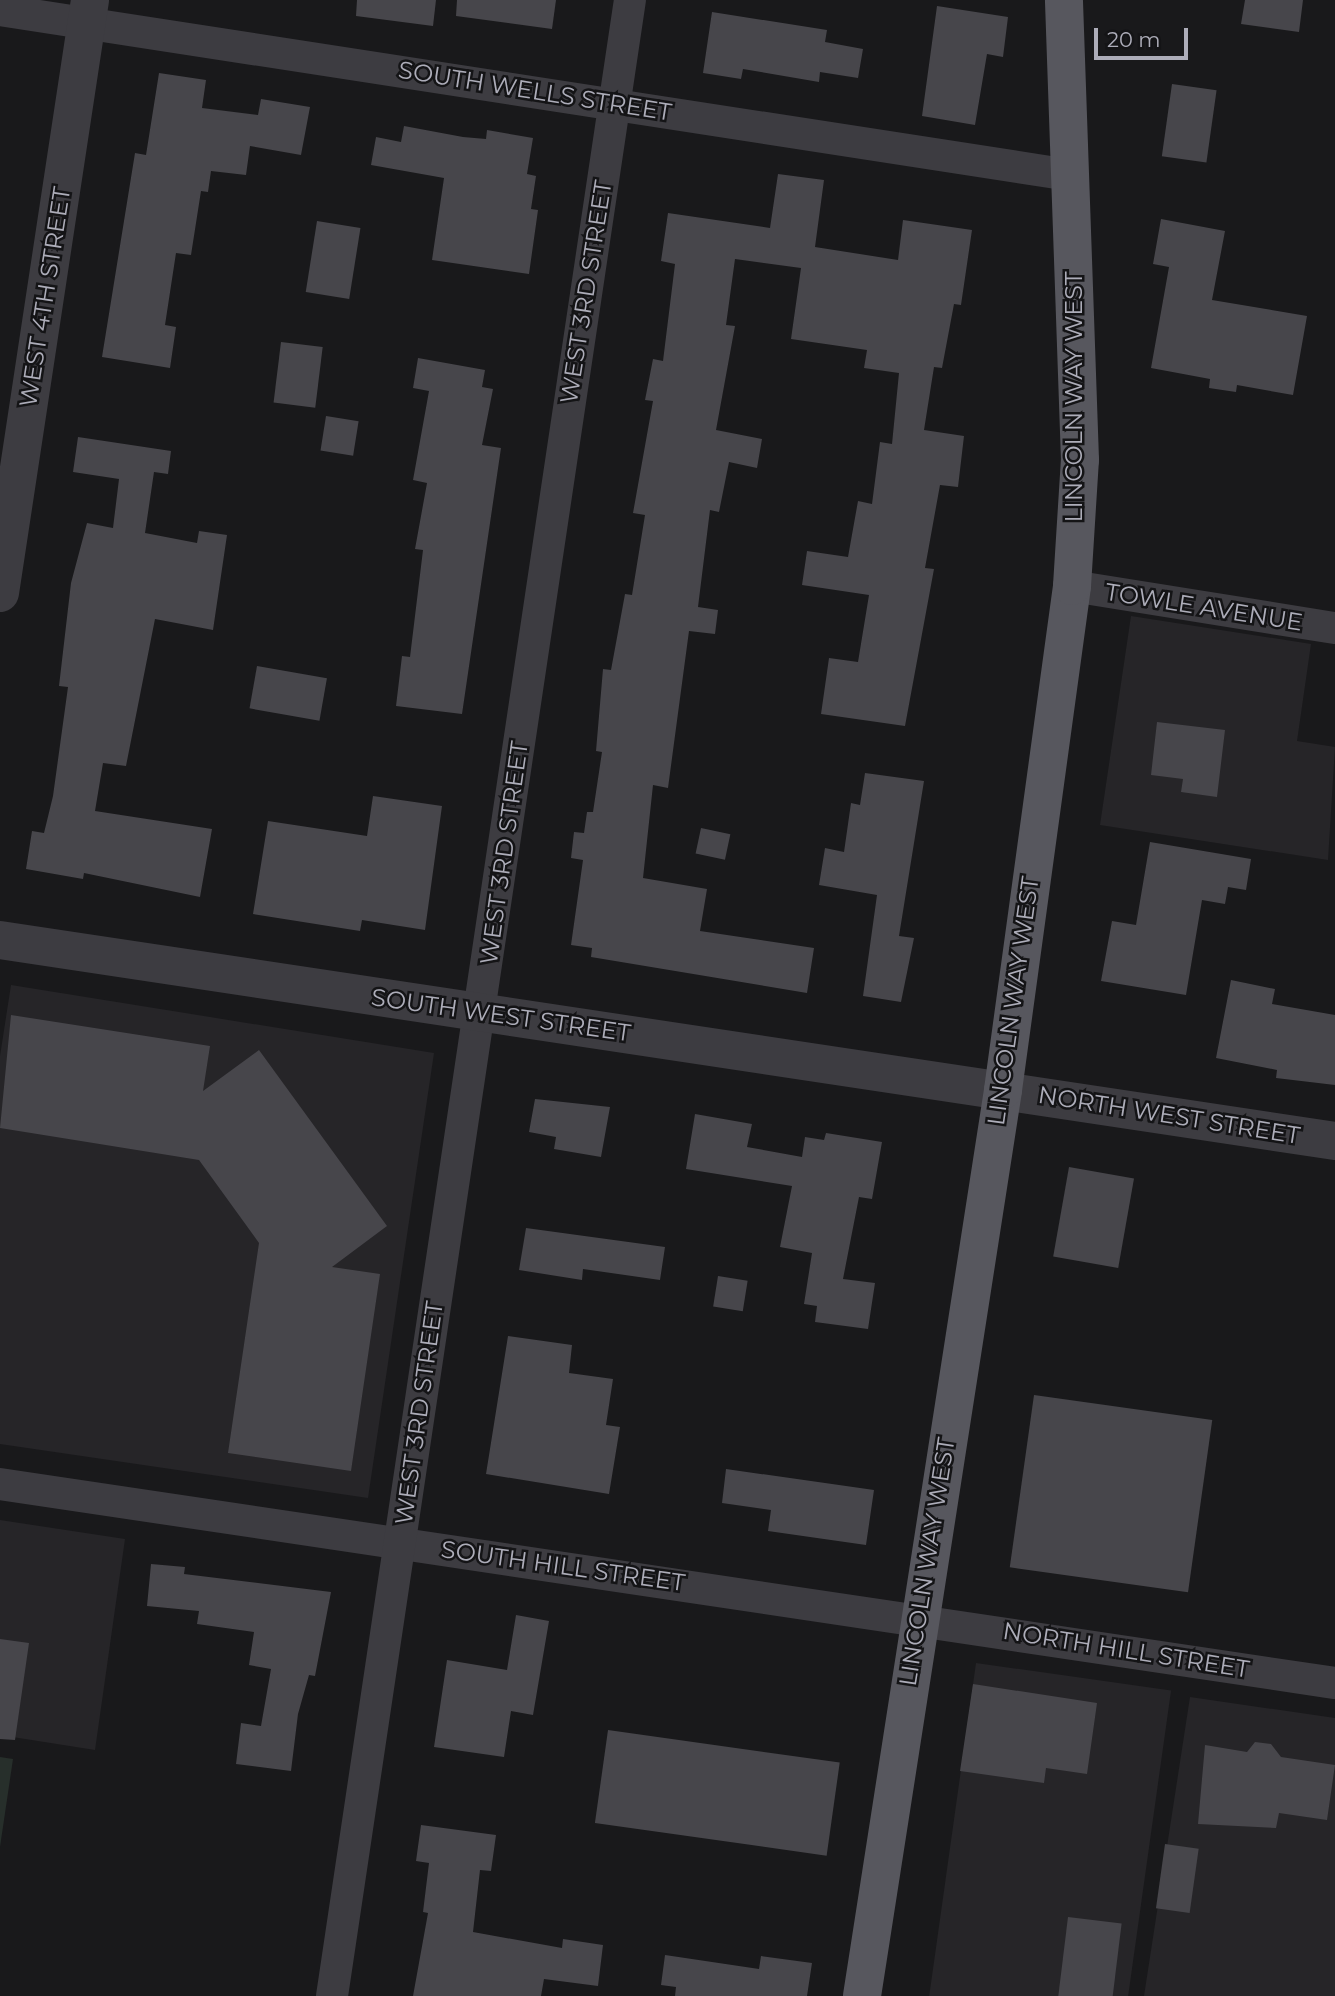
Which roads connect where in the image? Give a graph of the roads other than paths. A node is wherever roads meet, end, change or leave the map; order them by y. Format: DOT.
graph roads {
  1 [pos="630,0"];
  2 [pos="1064,0"];
  3 [pos="0,10"];
  4 [pos="88,12"];
  5 [pos="614,103"];
  6 [pos="1069,176"];
  7 [pos="6,508"];
  8 [pos="1072,586"];
  9 [pos="0,593"];
  10 [pos="1335,628"];
  11 [pos="0,940"];
  12 [pos="482,1012"];
  13 [pos="1003,1090"];
  14 [pos="1335,1141"];
  15 [pos="0,1485"];
  16 [pos="400,1543"];
  17 [pos="918,1617"];
  18 [pos="1335,1683"];
  19 [pos="332,1996"];
  20 [pos="862,1996"];
  1 -- 5 [label="street, WEST 3RD STREET"];
  2 -- 6 [label="main road, LINCOLN WAY WEST"];
  3 -- 4 [label="street, SOUTH WELLS STREET"];
  4 -- 5 [label="street, SOUTH WELLS STREET"];
  4 -- 7 [label="street, WEST 4TH STREET"];
  5 -- 6 [label="street, SOUTH WELLS STREET"];
  5 -- 12 [label="street, WEST 3RD STREET"];
  6 -- 8 [label="main road, LINCOLN WAY WEST"];
  7 -- 9 [label="street, WEST 4TH STREET"];
  8 -- 10 [label="street, TOWLE AVENUE"];
  8 -- 13 [label="main road, LINCOLN WAY WEST"];
  11 -- 12 [label="street, SOUTH WEST STREET"];
  12 -- 13 [label="street, SOUTH WEST STREET"];
  12 -- 16 [label="street, WEST 3RD STREET"];
  13 -- 14 [label="street, NORTH WEST STREET"];
  13 -- 17 [label="main road, LINCOLN WAY WEST"];
  15 -- 16 [label="street, SOUTH HILL STREET"];
  16 -- 17 [label="street, SOUTH HILL STREET"];
  16 -- 19 [label="street, WEST 3RD STREET"];
  17 -- 18 [label="street, NORTH HILL STREET"];
  17 -- 20 [label="main road, LINCOLN WAY WEST"];
}
